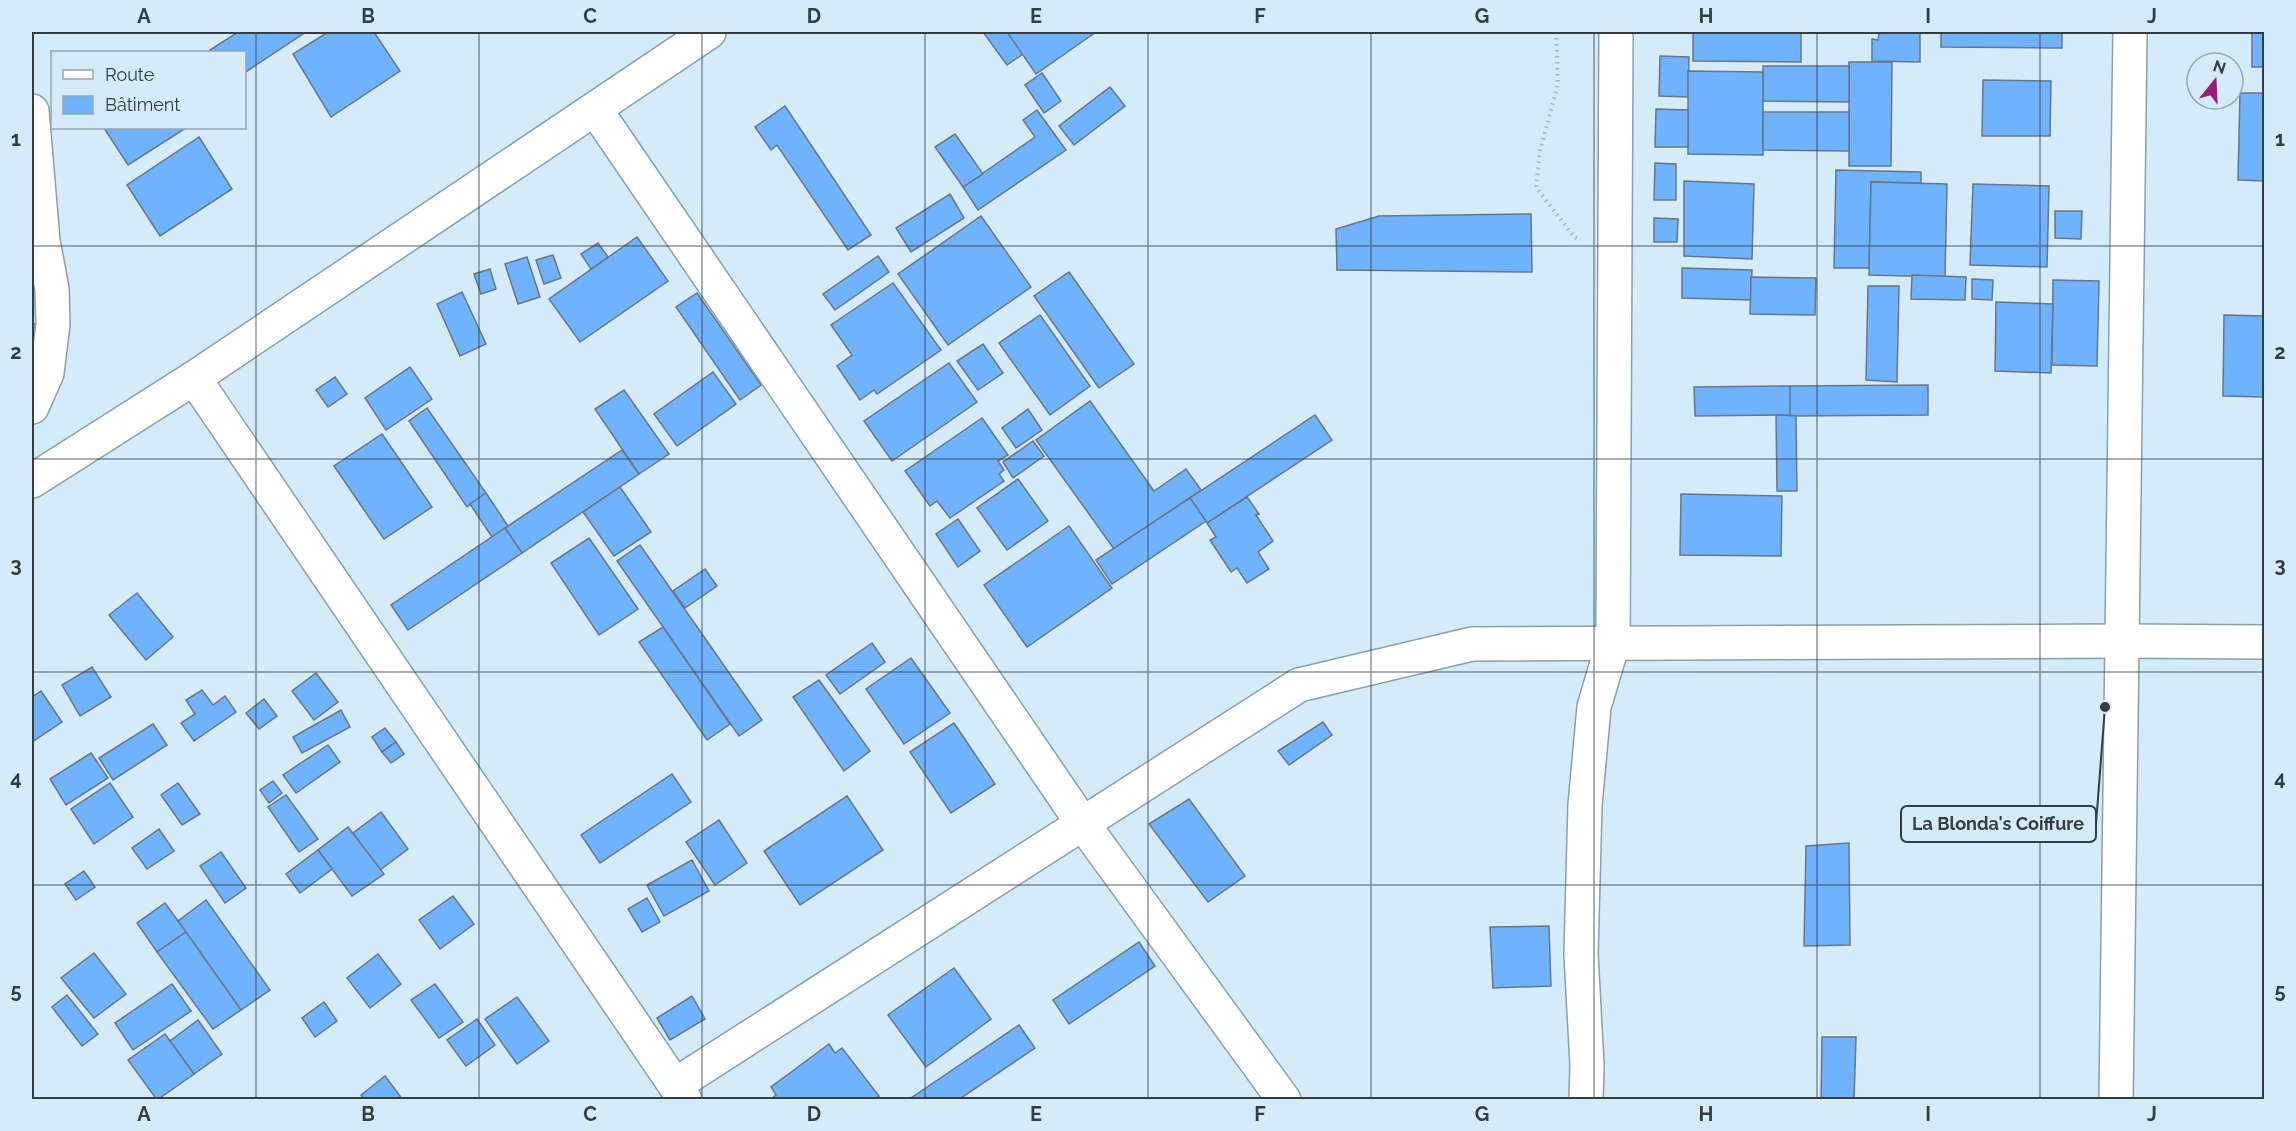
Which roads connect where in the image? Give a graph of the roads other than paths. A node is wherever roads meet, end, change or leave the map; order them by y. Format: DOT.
graph roads {
  1 [pos="709,32"];
  2 [pos="1616,32"];
  3 [pos="2130,32"];
  4 [pos="595,109"];
  5 [pos="32,111"];
  6 [pos="195,378"];
  7 [pos="32,407"];
  8 [pos="32,481"];
  9 [pos="2122,641"];
  10 [pos="2265,642"];
  11 [pos="1613,643"];
  12 [pos="1083,824"];
  13 [pos="680,1093"];
  14 [pos="1284,1100"];
  15 [pos="1586,1100"];
  16 [pos="2116,1100"];
  1 -- 4 [label="street"];
  2 -- 11 [label="street"];
  3 -- 9 [label="street"];
  4 -- 6 [label="street"];
  4 -- 12 [label="street"];
  5 -- 7 [label="street"];
  6 -- 8 [label="street"];
  6 -- 13 [label="street"];
  9 -- 10 [label="street"];
  9 -- 11 [label="street"];
  9 -- 16 [label="street"];
  11 -- 12 [label="street"];
  11 -- 15 [label="street"];
  12 -- 13 [label="street"];
  12 -- 14 [label="street"];
}
